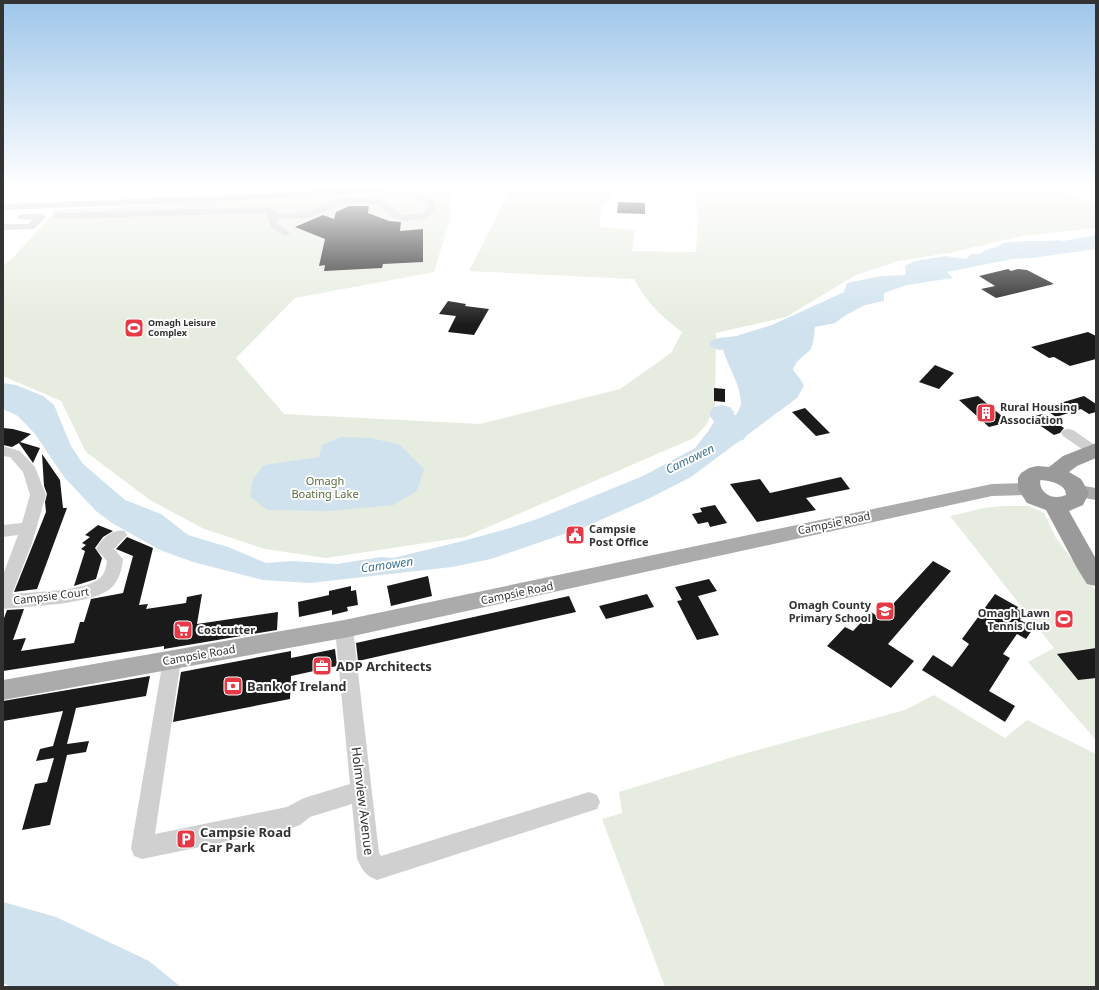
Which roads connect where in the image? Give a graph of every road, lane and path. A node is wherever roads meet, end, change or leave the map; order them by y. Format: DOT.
graph roads {
  1 [pos="1068,433"];
  2 [pos="3,451"];
  3 [pos="1095,451"];
  4 [pos="1053,475"];
  5 [pos="1030,489"];
  6 [pos="1088,492"];
  7 [pos="1054,504"];
  8 [pos="28,528"];
  9 [pos="3,531"];
  10 [pos="119,535"];
  11 [pos="1096,577"];
  12 [pos="3,596"];
  13 [pos="3,602"];
  14 [pos="344,629"];
  15 [pos="172,660"];
  16 [pos="3,690"];
  17 [pos="361,791"];
  18 [pos="589,802"];
  1 -- 3 [label="street"];
  2 -- 8 [label="street"];
  3 -- 4 [label="highway"];
  4 -- 5 [label="highway"];
  4 -- 6 [label="highway"];
  5 -- 7 [label="highway"];
  5 -- 14 [label="main road, Campsie Road"];
  6 -- 7 [label="highway"];
  7 -- 11 [label="highway"];
  8 -- 9 [label="street"];
  8 -- 12 [label="street"];
  10 -- 13 [label="street, Campsie Court"];
  14 -- 15 [label="main road, Campsie Road"];
  14 -- 17 [label="street, Holmview Avenue"];
  15 -- 16 [label="main road, Campsie Road"];
  15 -- 17 [label="street"];
  17 -- 18 [label="street, Holmview Avenue"];
}
